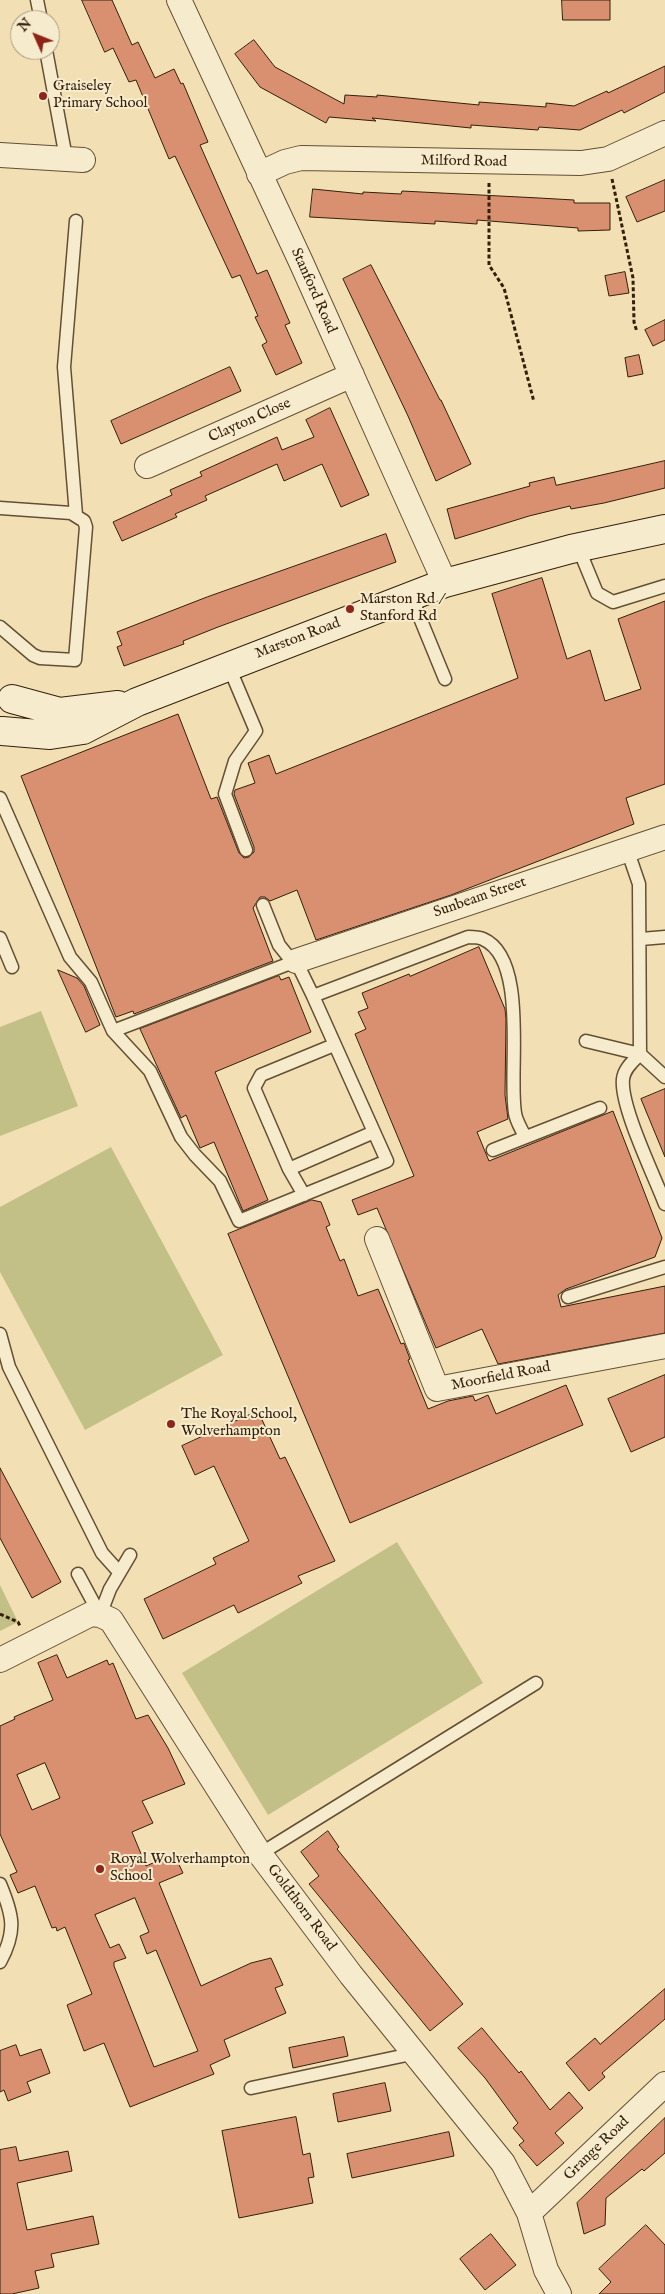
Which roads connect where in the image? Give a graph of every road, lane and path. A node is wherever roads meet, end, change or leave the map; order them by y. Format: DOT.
graph roads {
  1 [pos="179,0"];
  2 [pos="49,60"];
  3 [pos="665,133"];
  4 [pos="0,155"];
  5 [pos="75,159"];
  6 [pos="608,159"];
  7 [pos="489,162"];
  8 [pos="259,174"];
  9 [pos="76,221"];
  10 [pos="637,332"];
  11 [pos="352,375"];
  12 [pos="534,402"];
  13 [pos="147,466"];
  14 [pos="0,508"];
  15 [pos="76,515"];
  16 [pos="665,529"];
  17 [pos="578,548"];
  18 [pos="445,583"];
  19 [pos="665,586"];
  20 [pos="411,596"];
  21 [pos="0,627"];
  22 [pos="229,666"];
  23 [pos="445,679"];
  24 [pos="6,691"];
  25 [pos="136,702"];
  26 [pos="1,732"];
  27 [pos="0,798"];
  28 [pos="665,837"];
  29 [pos="627,848"];
  30 [pos="246,850"];
  31 [pos="263,905"];
  32 [pos="665,937"];
  33 [pos="0,938"];
  34 [pos="641,940"];
  35 [pos="296,961"];
  36 [pos="12,967"];
  37 [pos="313,996"];
  38 [pos="113,1031"];
  39 [pos="586,1041"];
  40 [pos="334,1045"];
  41 [pos="640,1054"];
  42 [pos="665,1077"];
  43 [pos="600,1108"];
  44 [pos="374,1132"];
  45 [pos="525,1137"];
  46 [pos="493,1150"];
  47 [pos="289,1169"];
  48 [pos="304,1195"];
  49 [pos="665,1204"];
  50 [pos="377,1240"];
  51 [pos="665,1267"];
  52 [pos="568,1297"];
  53 [pos="0,1334"];
  54 [pos="665,1346"];
  55 [pos="130,1555"];
  56 [pos="120,1572"];
  57 [pos="78,1574"];
  58 [pos="0,1614"];
  59 [pos="100,1615"];
  60 [pos="23,1631"];
  61 [pos="0,1660"];
  62 [pos="536,1683"];
  63 [pos="260,1854"];
  64 [pos="0,1884"];
  65 [pos="0,1962"];
  66 [pos="416,2053"];
  67 [pos="665,2084"];
  68 [pos="251,2088"];
  69 [pos="529,2213"];
  70 [pos="559,2294"];
  1 -- 8 [label="street, Stanford Road"];
  2 -- 5 [label="lane"];
  3 -- 6 [label="street, Milford Road"];
  4 -- 5 [label="street"];
  6 -- 7 [label="street, Milford Road"];
  6 -- 10 [label="path"];
  7 -- 8 [label="street, Milford Road"];
  7 -- 12 [label="path"];
  8 -- 11 [label="street, Stanford Road"];
  9 -- 15 [label="lane"];
  11 -- 13 [label="street, Clayton Close"];
  11 -- 18 [label="street, Stanford Road"];
  14 -- 15 [label="lane"];
  15 -- 21 [label="lane"];
  16 -- 17 [label="street, Marston Road"];
  17 -- 18 [label="street, Marston Road"];
  17 -- 19 [label="lane"];
  18 -- 20 [label="street, Marston Road"];
  20 -- 22 [label="street, Marston Road"];
  20 -- 23 [label="lane"];
  22 -- 25 [label="street, Marston Road"];
  22 -- 30 [label="lane"];
  24 -- 25 [label="street, Marston Road"];
  24 -- 26 [label="street, Marston Road"];
  25 -- 26 [label="street, Marston Road"];
  27 -- 38 [label="lane"];
  28 -- 29 [label="street, Sunbeam Street"];
  29 -- 34 [label="lane"];
  29 -- 35 [label="street, Sunbeam Street"];
  31 -- 35 [label="lane"];
  32 -- 34 [label="lane"];
  33 -- 36 [label="lane"];
  34 -- 41 [label="lane"];
  35 -- 37 [label="lane"];
  35 -- 38 [label="lane"];
  37 -- 40 [label="lane"];
  37 -- 45 [label="lane"];
  38 -- 48 [label="lane"];
  39 -- 41 [label="lane"];
  40 -- 44 [label="lane"];
  40 -- 47 [label="lane"];
  41 -- 42 [label="lane"];
  41 -- 49 [label="lane"];
  43 -- 45 [label="lane"];
  44 -- 47 [label="lane"];
  44 -- 48 [label="lane"];
  45 -- 46 [label="lane"];
  47 -- 48 [label="lane"];
  50 -- 54 [label="street, Moorfield Road"];
  51 -- 52 [label="lane"];
  53 -- 56 [label="lane"];
  55 -- 56 [label="lane"];
  56 -- 59 [label="lane"];
  57 -- 59 [label="lane"];
  58 -- 60 [label="path"];
  59 -- 61 [label="street"];
  59 -- 63 [label="street, Goldthorn Road"];
  62 -- 63 [label="lane"];
  63 -- 66 [label="street, Goldthorn Road"];
  64 -- 65 [label="lane"];
  66 -- 68 [label="lane"];
  66 -- 69 [label="street, Goldthorn Road"];
  67 -- 69 [label="street, Grange Road"];
  69 -- 70 [label="street, Goldthorn Road"];
}
